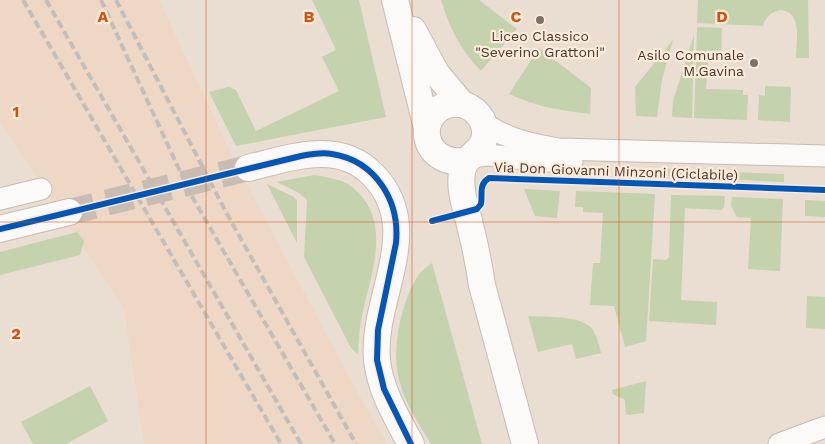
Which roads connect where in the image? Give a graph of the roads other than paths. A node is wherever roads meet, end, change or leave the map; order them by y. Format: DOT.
graph roads {
  1 [pos="395,0"];
  2 [pos="402,0"];
  3 [pos="462,104"];
  4 [pos="482,121"];
  5 [pos="430,139"];
  6 [pos="657,152"];
  7 [pos="469,158"];
  8 [pos="819,159"];
  9 [pos="248,168"];
  10 [pos="41,189"];
  11 [pos="0,199"];
  12 [pos="69,212"];
  13 [pos="0,229"];
  14 [pos="482,285"];
  15 [pos="825,427"];
  16 [pos="411,444"];
  17 [pos="525,444"];
  18 [pos="779,444"];
  1 -- 5 [label="street"];
  2 -- 3 [label="street"];
  3 -- 4 [label="street"];
  3 -- 5 [label="street"];
  4 -- 6 [label="street"];
  4 -- 7 [label="street"];
  5 -- 7 [label="street"];
  5 -- 14 [label="street"];
  6 -- 7 [label="street"];
  6 -- 8 [label="street"];
  7 -- 14 [label="street"];
  9 -- 16 [label="street"];
  10 -- 11 [label="street"];
  12 -- 13 [label="street"];
  14 -- 17 [label="street"];
  15 -- 18 [label="street"];
}
